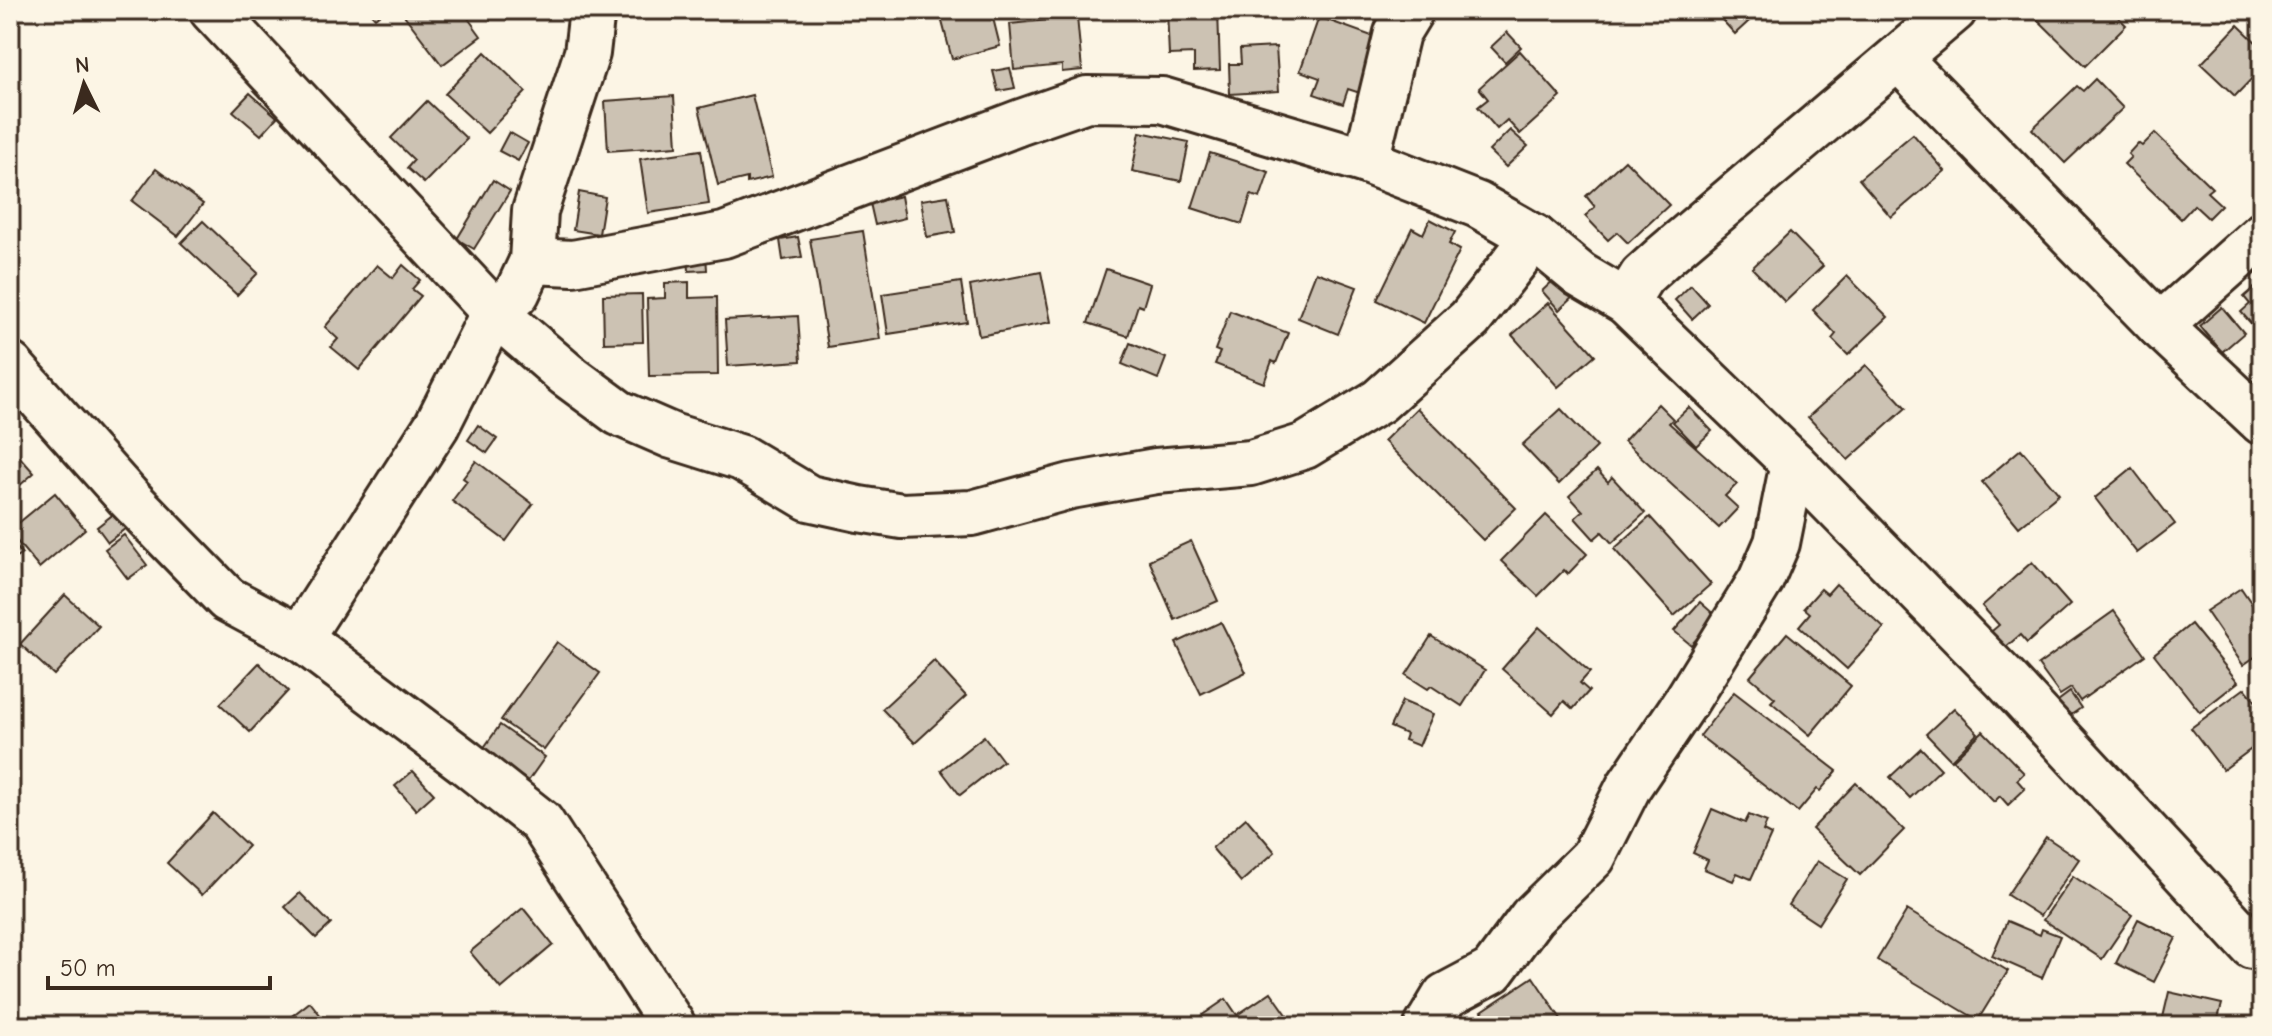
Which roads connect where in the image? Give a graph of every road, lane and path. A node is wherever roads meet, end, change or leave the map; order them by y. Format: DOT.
graph roads {
  1 [pos="212,10"];
  2 [pos="592,10"];
  3 [pos="1411,10"];
  4 [pos="1954,10"];
  5 [pos="1899,59"];
  6 [pos="1366,161"];
  7 [pos="2262,235"];
  8 [pos="1534,237"];
  9 [pos="532,261"];
  10 [pos="1626,302"];
  11 [pos="494,312"];
  12 [pos="2160,326"];
  13 [pos="10,365"];
  14 [pos="2262,422"];
  15 [pos="1793,463"];
  16 [pos="300,638"];
  17 [pos="2252,946"];
  18 [pos="673,1026"];
  19 [pos="1427,1026"];
  1 -- 11 [label="street"];
  2 -- 9 [label="street"];
  3 -- 6 [label="street"];
  4 -- 5 [label="street"];
  5 -- 10 [label="street"];
  5 -- 12 [label="street"];
  6 -- 8 [label="street"];
  6 -- 9 [label="street"];
  7 -- 12 [label="street"];
  8 -- 10 [label="street"];
  8 -- 11 [label="street"];
  9 -- 11 [label="street"];
  10 -- 15 [label="street"];
  11 -- 16 [label="street"];
  12 -- 14 [label="street"];
  13 -- 16 [label="street"];
  15 -- 17 [label="street"];
  15 -- 19 [label="street"];
  16 -- 18 [label="street"];
}
